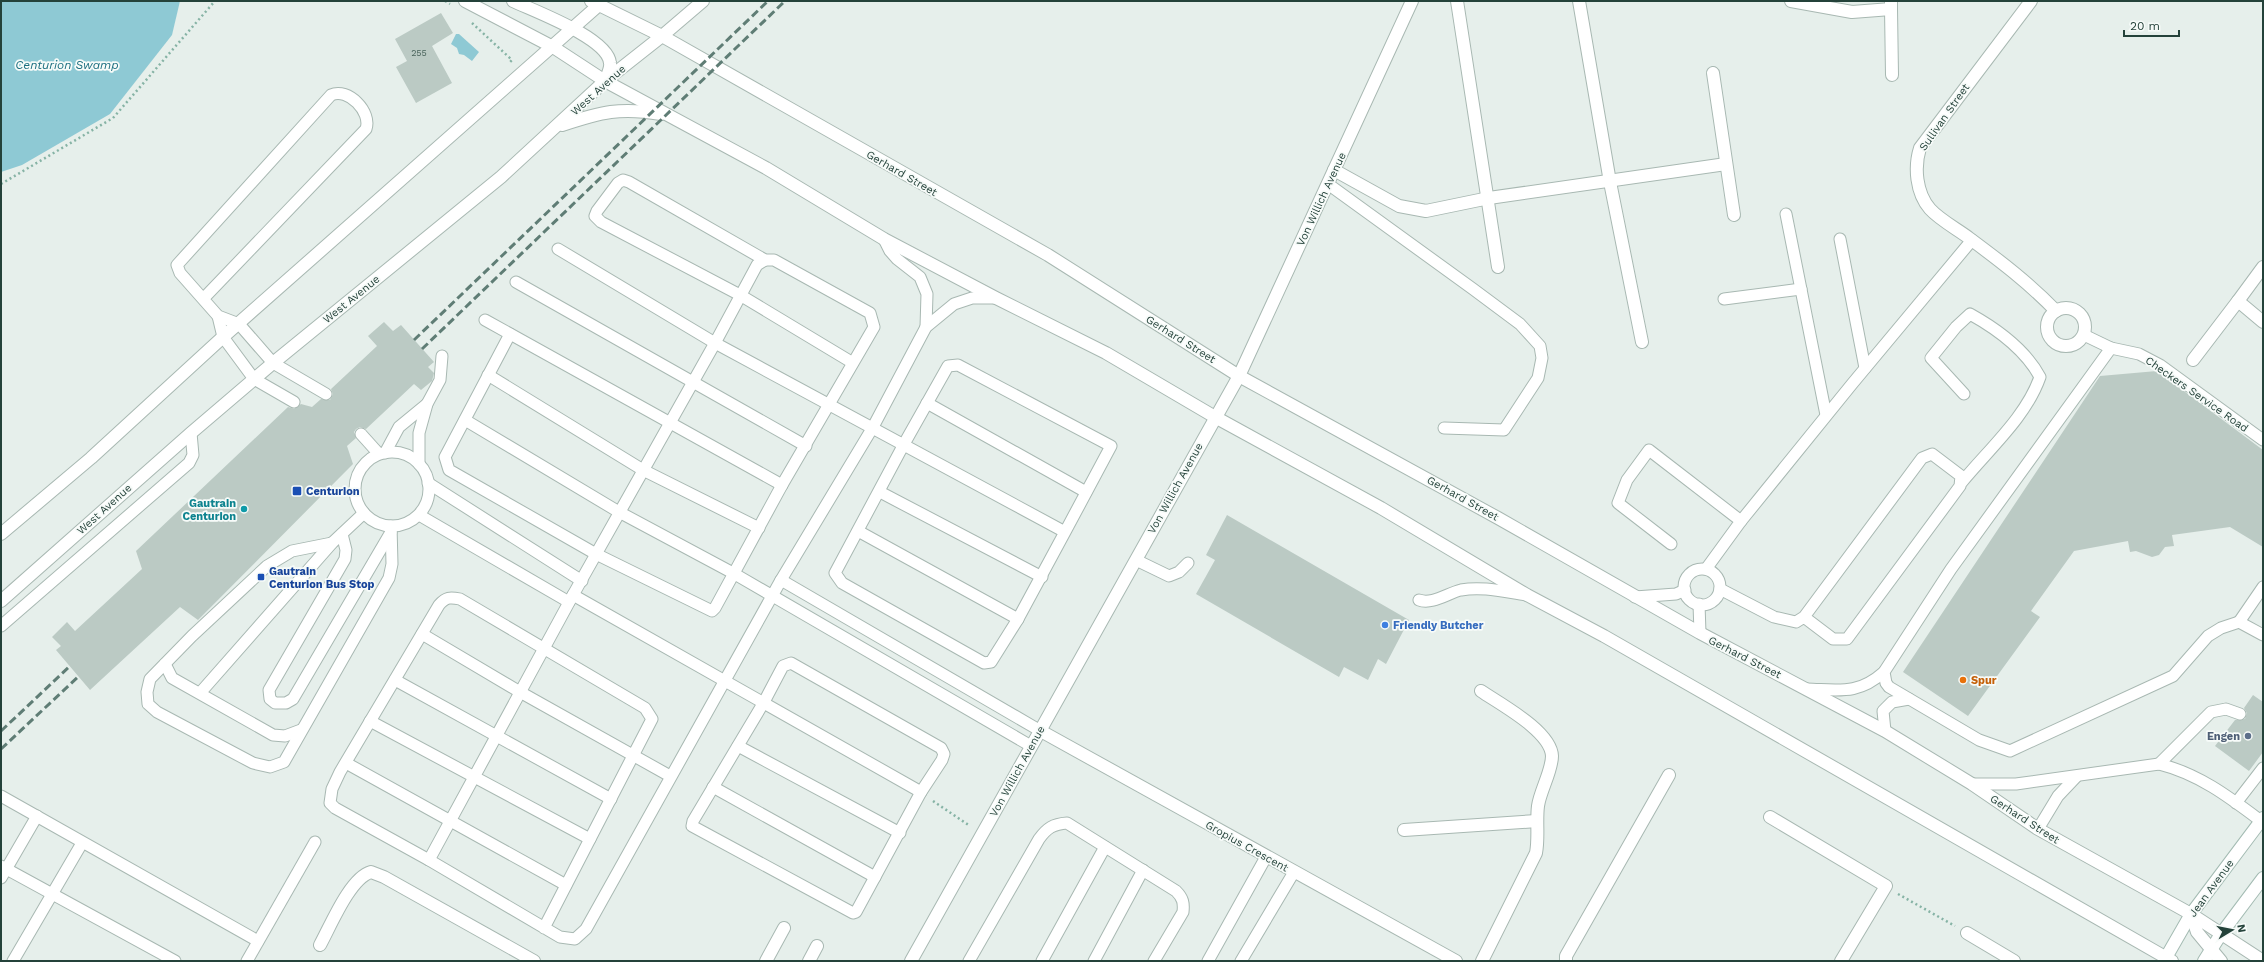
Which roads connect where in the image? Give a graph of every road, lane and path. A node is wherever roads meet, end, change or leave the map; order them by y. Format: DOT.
graph roads {
  1 [pos="215,1"];
  2 [pos="445,1"];
  3 [pos="465,1"];
  4 [pos="513,1"];
  5 [pos="703,1"];
  6 [pos="1412,1"];
  7 [pos="1457,1"];
  8 [pos="1579,1"];
  9 [pos="1790,1"];
  10 [pos="2031,1"];
  11 [pos="599,2"];
  12 [pos="452,5"];
  13 [pos="1891,5"];
  14 [pos="468,20"];
  15 [pos="572,28"];
  16 [pos="662,36"];
  17 [pos="553,47"];
  18 [pos="506,65"];
  19 [pos="1713,73"];
  20 [pos="1892,75"];
  21 [pos="606,81"];
  22 [pos="672,116"];
  23 [pos="559,126"];
  24 [pos="1726,164"];
  25 [pos="1334,170"];
  26 [pos="1610,182"];
  27 [pos="1,184"];
  28 [pos="1328,184"];
  29 [pos="1489,198"];
  30 [pos="1734,214"];
  31 [pos="1786,214"];
  32 [pos="884,239"];
  33 [pos="1840,239"];
  34 [pos="1972,240"];
  35 [pos="558,249"];
  36 [pos="765,260"];
  37 [pos="1498,267"];
  38 [pos="2263,267"];
  39 [pos="516,282"];
  40 [pos="1801,289"];
  41 [pos="740,295"];
  42 [pos="996,298"];
  43 [pos="203,299"];
  44 [pos="1724,299"];
  45 [pos="2238,301"];
  46 [pos="2056,311"];
  47 [pos="218,316"];
  48 [pos="485,320"];
  49 [pos="2263,322"];
  50 [pos="239,324"];
  51 [pos="926,327"];
  52 [pos="510,334"];
  53 [pos="2084,335"];
  54 [pos="223,337"];
  55 [pos="715,342"];
  56 [pos="1642,342"];
  57 [pos="2111,348"];
  58 [pos="442,356"];
  59 [pos="2193,360"];
  60 [pos="273,363"];
  61 [pos="853,363"];
  62 [pos="1865,368"];
  63 [pos="488,375"];
  64 [pos="1239,376"];
  65 [pos="254,379"];
  66 [pos="692,383"];
  67 [pos="326,394"];
  68 [pos="1964,394"];
  69 [pos="294,402"];
  70 [pos="830,403"];
  71 [pos="427,404"];
  72 [pos="927,404"];
  73 [pos="1826,415"];
  74 [pos="1215,417"];
  75 [pos="465,420"];
  76 [pos="670,422"];
  77 [pos="873,427"];
  78 [pos="1444,428"];
  79 [pos="191,433"];
  80 [pos="361,434"];
  81 [pos="2263,440"];
  82 [pos="904,444"];
  83 [pos="806,446"];
  84 [pos="382,453"];
  85 [pos="419,464"];
  86 [pos="350,467"];
  87 [pos="643,470"];
  88 [pos="357,476"];
  89 [pos="1962,482"];
  90 [pos="428,483"];
  91 [pos="782,485"];
  92 [pos="880,492"];
  93 [pos="1086,492"];
  94 [pos="619,512"];
  95 [pos="364,513"];
  96 [pos="419,515"];
  97 [pos="1741,521"];
  98 [pos="391,528"];
  99 [pos="759,528"];
  100 [pos="858,531"];
  101 [pos="1065,532"];
  102 [pos="1,534"];
  103 [pos="342,534"];
  104 [pos="332,543"];
  105 [pos="1671,544"];
  106 [pos="596,554"];
  107 [pos="1136,560"];
  108 [pos="1188,563"];
  109 [pos="1706,569"];
  110 [pos="733,573"];
  111 [pos="1042,577"];
  112 [pos="781,580"];
  113 [pos="582,581"];
  114 [pos="1720,589"];
  115 [pos="1685,590"];
  116 [pos="2261,592"];
  117 [pos="1527,595"];
  118 [pos="772,596"];
  119 [pos="1635,598"];
  120 [pos="571,599"];
  121 [pos="1419,600"];
  122 [pos="1,601"];
  123 [pos="1699,604"];
  124 [pos="1804,616"];
  125 [pos="1018,619"];
  126 [pos="2239,622"];
  127 [pos="1,626"];
  128 [pos="1700,633"];
  129 [pos="422,634"];
  130 [pos="2263,635"];
  131 [pos="544,648"];
  132 [pos="165,664"];
  133 [pos="1884,672"];
  134 [pos="395,680"];
  135 [pos="724,680"];
  136 [pos="1807,689"];
  137 [pos="1481,691"];
  138 [pos="520,692"];
  139 [pos="200,693"];
  140 [pos="1909,698"];
  141 [pos="764,702"];
  142 [pos="2240,714"];
  143 [pos="370,721"];
  144 [pos="301,730"];
  145 [pos="1039,730"];
  146 [pos="1885,731"];
  147 [pos="496,735"];
  148 [pos="738,746"];
  149 [pos="1031,746"];
  150 [pos="633,757"];
  151 [pos="346,763"];
  152 [pos="2159,764"];
  153 [pos="2263,768"];
  154 [pos="1669,775"];
  155 [pos="474,776"];
  156 [pos="670,776"];
  157 [pos="2076,777"];
  158 [pos="1972,784"];
  159 [pos="713,787"];
  160 [pos="921,792"];
  161 [pos="1,796"];
  162 [pos="611,799"];
  163 [pos="2236,803"];
  164 [pos="37,816"];
  165 [pos="1770,817"];
  166 [pos="1537,820"];
  167 [pos="2262,820"];
  168 [pos="449,822"];
  169 [pos="2038,829"];
  170 [pos="1404,830"];
  171 [pos="900,833"];
  172 [pos="982,834"];
  173 [pos="590,839"];
  174 [pos="315,842"];
  175 [pos="82,843"];
  176 [pos="1105,847"];
  177 [pos="1266,857"];
  178 [pos="428,860"];
  179 [pos="1142,870"];
  180 [pos="3,871"];
  181 [pos="1294,872"];
  182 [pos="875,877"];
  183 [pos="2263,878"];
  184 [pos="566,885"];
  185 [pos="1886,886"];
  186 [pos="52,894"];
  187 [pos="2191,914"];
  188 [pos="544,928"];
  189 [pos="784,928"];
  190 [pos="1967,933"];
  191 [pos="2221,934"];
  192 [pos="258,941"];
  193 [pos="320,945"];
  194 [pos="817,946"];
  195 [pos="2207,956"];
  196 [pos="2167,960"];
  197 [pos="13,961"];
  198 [pos="176,961"];
  199 [pos="247,961"];
  200 [pos="534,961"];
  201 [pos="766,961"];
  202 [pos="809,961"];
  203 [pos="911,961"];
  204 [pos="970,961"];
  205 [pos="1042,961"];
  206 [pos="1094,961"];
  207 [pos="1154,961"];
  208 [pos="1208,961"];
  209 [pos="1241,961"];
  210 [pos="1456,961"];
  211 [pos="1482,961"];
  212 [pos="1566,961"];
  213 [pos="1841,961"];
  214 [pos="2014,961"];
  215 [pos="2221,961"];
  216 [pos="2263,961"];
  1 -- 27 [label="path"];
  2 -- 12 [label="path"];
  3 -- 17 [label="street"];
  4 -- 15 [label="street"];
  5 -- 16 [label="street, West Avenue"];
  6 -- 25 [label="street, Von Willich Avenue"];
  7 -- 29 [label="street"];
  8 -- 26 [label="street"];
  9 -- 13 [label="street"];
  10 -- 34 [label="street, Sullivan Street"];
  11 -- 15 [label="street"];
  11 -- 16 [label="street, Gerhard Street"];
  13 -- 20 [label="street"];
  14 -- 18 [label="path"];
  15 -- 17 [label="street"];
  15 -- 21 [label="street"];
  16 -- 21 [label="street, West Avenue"];
  16 -- 64 [label="street, Gerhard Street"];
  17 -- 21 [label="street"];
  17 -- 50 [label="street"];
  19 -- 24 [label="street"];
  21 -- 22 [label="street"];
  21 -- 23 [label="street, West Avenue"];
  22 -- 23 [label="street"];
  22 -- 32 [label="street"];
  23 -- 60 [label="street, West Avenue"];
  24 -- 26 [label="street"];
  24 -- 30 [label="street"];
  25 -- 28 [label="street, Von Willich Avenue"];
  25 -- 29 [label="street"];
  26 -- 29 [label="street"];
  26 -- 56 [label="street"];
  28 -- 64 [label="street, Von Willich Avenue"];
  28 -- 78 [label="lane"];
  29 -- 37 [label="street"];
  31 -- 40 [label="lane"];
  32 -- 42 [label="street"];
  32 -- 51 [label="lane"];
  33 -- 62 [label="lane"];
  34 -- 46 [label="street, Sullivan Street"];
  34 -- 62 [label="lane"];
  35 -- 55 [label="lane"];
  36 -- 41 [label="lane"];
  36 -- 41 [label="lane"];
  36 -- 61 [label="lane"];
  38 -- 45 [label="street"];
  39 -- 66 [label="lane"];
  40 -- 44 [label="lane"];
  40 -- 73 [label="lane"];
  41 -- 55 [label="lane"];
  41 -- 61 [label="lane"];
  42 -- 51 [label="lane"];
  42 -- 74 [label="street"];
  43 -- 43 [label="lane"];
  43 -- 47 [label="lane"];
  45 -- 49 [label="street"];
  45 -- 59 [label="street"];
  46 -- 53 [label="street"];
  46 -- 53 [label="street"];
  47 -- 50 [label="lane"];
  47 -- 54 [label="lane"];
  48 -- 52 [label="lane"];
  50 -- 54 [label="street"];
  50 -- 60 [label="lane"];
  51 -- 77 [label="lane"];
  52 -- 63 [label="lane"];
  52 -- 76 [label="lane"];
  53 -- 57 [label="lane, Checkers Service Road"];
  54 -- 65 [label="lane"];
  54 -- 102 [label="street"];
  55 -- 66 [label="lane"];
  55 -- 70 [label="lane"];
  57 -- 81 [label="lane, Checkers Service Road"];
  57 -- 133 [label="lane"];
  58 -- 71 [label="lane"];
  60 -- 65 [label="street, West Avenue"];
  60 -- 67 [label="lane"];
  61 -- 70 [label="lane"];
  62 -- 73 [label="lane"];
  63 -- 75 [label="lane"];
  63 -- 87 [label="lane"];
  64 -- 74 [label="street, Von Willich Avenue"];
  64 -- 119 [label="street, Gerhard Street"];
  65 -- 69 [label="lane"];
  65 -- 79 [label="street, West Avenue"];
  66 -- 76 [label="lane"];
  66 -- 83 [label="lane"];
  68 -- 89 [label="lane"];
  70 -- 77 [label="lane"];
  70 -- 83 [label="lane"];
  71 -- 84 [label="lane"];
  71 -- 85 [label="lane"];
  72 -- 82 [label="lane"];
  72 -- 93 [label="lane"];
  72 -- 93 [label="lane"];
  73 -- 97 [label="lane"];
  74 -- 107 [label="street, Von Willich Avenue"];
  74 -- 117 [label="street"];
  75 -- 94 [label="lane"];
  75 -- 106 [label="lane"];
  76 -- 87 [label="lane"];
  76 -- 91 [label="lane"];
  77 -- 82 [label="lane"];
  77 -- 112 [label="lane"];
  79 -- 122 [label="street, West Avenue"];
  79 -- 127 [label="lane"];
  80 -- 84 [label="lane"];
  82 -- 92 [label="lane"];
  82 -- 101 [label="lane"];
  83 -- 91 [label="lane"];
  84 -- 85 [label="lane"];
  84 -- 88 [label="lane"];
  85 -- 90 [label="lane"];
  86 -- 88 [label="lane"];
  87 -- 94 [label="lane"];
  87 -- 99 [label="lane"];
  88 -- 95 [label="lane"];
  89 -- 124 [label="lane"];
  89 -- 124 [label="lane"];
  90 -- 96 [label="lane"];
  90 -- 113 [label="lane"];
  91 -- 99 [label="lane"];
  92 -- 100 [label="lane"];
  92 -- 111 [label="lane"];
  93 -- 101 [label="lane"];
  94 -- 106 [label="lane"];
  94 -- 110 [label="lane"];
  95 -- 98 [label="lane"];
  95 -- 103 [label="lane"];
  96 -- 98 [label="lane"];
  96 -- 120 [label="lane"];
  97 -- 105 [label="lane"];
  97 -- 109 [label="lane"];
  98 -- 103 [label="lane"];
  98 -- 144 [label="lane"];
  99 -- 110 [label="lane"];
  100 -- 125 [label="lane"];
  100 -- 125 [label="lane"];
  101 -- 111 [label="lane"];
  103 -- 104 [label="lane"];
  104 -- 132 [label="lane"];
  104 -- 139 [label="lane"];
  106 -- 110 [label="lane"];
  106 -- 113 [label="lane"];
  107 -- 108 [label="lane"];
  107 -- 145 [label="street, Von Willich Avenue"];
  109 -- 114 [label="lane"];
  109 -- 115 [label="lane"];
  110 -- 118 [label="lane"];
  111 -- 125 [label="lane"];
  112 -- 118 [label="lane"];
  112 -- 145 [label="lane"];
  113 -- 120 [label="lane"];
  114 -- 123 [label="lane"];
  114 -- 124 [label="lane"];
  115 -- 119 [label="lane"];
  115 -- 123 [label="lane"];
  116 -- 126 [label="lane"];
  117 -- 121 [label="lane"];
  117 -- 196 [label="street"];
  118 -- 135 [label="lane"];
  118 -- 149 [label="lane"];
  119 -- 128 [label="street, Gerhard Street"];
  120 -- 131 [label="lane"];
  120 -- 135 [label="lane"];
  123 -- 128 [label="lane"];
  126 -- 130 [label="lane"];
  126 -- 140 [label="lane"];
  128 -- 136 [label="street, Gerhard Street"];
  129 -- 131 [label="lane"];
  129 -- 134 [label="lane"];
  129 -- 138 [label="lane"];
  131 -- 138 [label="lane"];
  131 -- 150 [label="lane"];
  132 -- 139 [label="lane"];
  132 -- 144 [label="lane"];
  133 -- 136 [label="lane"];
  133 -- 140 [label="lane"];
  134 -- 143 [label="lane"];
  134 -- 147 [label="lane"];
  135 -- 141 [label="lane"];
  135 -- 156 [label="lane"];
  136 -- 146 [label="street, Gerhard Street"];
  137 -- 166 [label="street"];
  138 -- 147 [label="lane"];
  138 -- 150 [label="lane"];
  139 -- 144 [label="lane"];
  140 -- 146 [label="lane"];
  141 -- 148 [label="lane"];
  141 -- 160 [label="lane"];
  141 -- 160 [label="lane"];
  142 -- 152 [label="lane"];
  143 -- 151 [label="lane"];
  143 -- 155 [label="lane"];
  145 -- 149 [label="street, Von Willich Avenue"];
  145 -- 177 [label="street, Gropius Crescent"];
  146 -- 158 [label="street, Gerhard Street"];
  147 -- 155 [label="lane"];
  147 -- 162 [label="lane"];
  148 -- 159 [label="lane"];
  148 -- 171 [label="lane"];
  149 -- 172 [label="street, Von Willich Avenue"];
  150 -- 156 [label="lane"];
  150 -- 162 [label="lane"];
  151 -- 168 [label="lane"];
  151 -- 178 [label="lane"];
  152 -- 157 [label="lane"];
  152 -- 163 [label="lane"];
  153 -- 163 [label="lane"];
  154 -- 212 [label="street"];
  155 -- 168 [label="lane"];
  155 -- 173 [label="lane"];
  156 -- 188 [label="lane"];
  157 -- 158 [label="lane"];
  157 -- 169 [label="lane"];
  158 -- 169 [label="street, Gerhard Street"];
  159 -- 182 [label="lane"];
  159 -- 182 [label="lane"];
  160 -- 171 [label="lane"];
  160 -- 172 [label="path"];
  161 -- 164 [label="lane"];
  162 -- 173 [label="lane"];
  163 -- 167 [label="lane"];
  164 -- 175 [label="lane"];
  164 -- 180 [label="lane"];
  165 -- 185 [label="street"];
  166 -- 170 [label="street"];
  166 -- 211 [label="street"];
  167 -- 187 [label="street, Jean Avenue"];
  168 -- 178 [label="lane"];
  168 -- 184 [label="lane"];
  169 -- 187 [label="street, Gerhard Street"];
  171 -- 182 [label="lane"];
  172 -- 203 [label="street, Von Willich Avenue"];
  173 -- 184 [label="lane"];
  174 -- 192 [label="lane"];
  175 -- 186 [label="lane"];
  175 -- 192 [label="lane"];
  176 -- 179 [label="lane"];
  176 -- 204 [label="lane"];
  176 -- 205 [label="lane"];
  177 -- 181 [label="street, Gropius Crescent"];
  177 -- 208 [label="lane"];
  178 -- 188 [label="lane"];
  179 -- 206 [label="lane"];
  179 -- 207 [label="lane"];
  180 -- 186 [label="lane"];
  181 -- 209 [label="lane"];
  181 -- 210 [label="street, Gropius Crescent"];
  183 -- 191 [label="street"];
  184 -- 188 [label="lane"];
  185 -- 190 [label="path"];
  185 -- 213 [label="street"];
  186 -- 197 [label="lane"];
  186 -- 198 [label="lane"];
  187 -- 191 [label="street, Gerhard Street"];
  187 -- 195 [label="street"];
  187 -- 196 [label="street, Jean Avenue"];
  189 -- 201 [label="street"];
  190 -- 214 [label="street"];
  191 -- 195 [label="street"];
  191 -- 216 [label="street, Gerhard Street"];
  192 -- 199 [label="lane"];
  193 -- 200 [label="street"];
  194 -- 202 [label="street"];
  195 -- 215 [label="street"];
}
